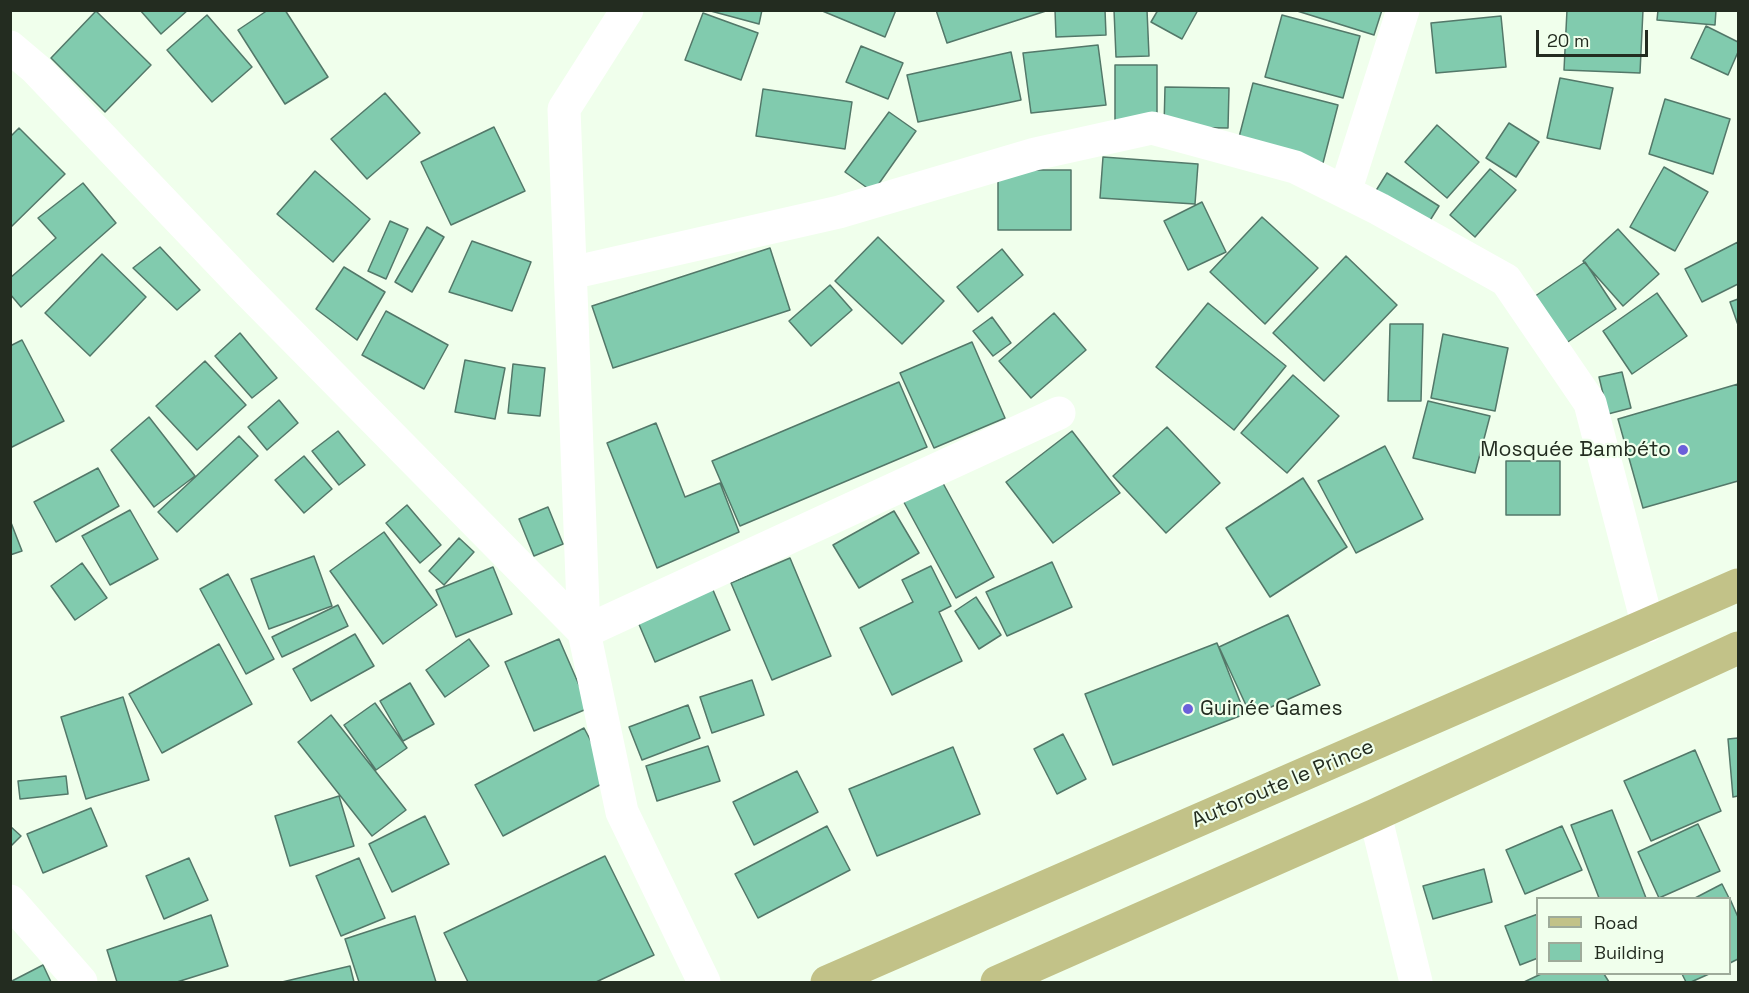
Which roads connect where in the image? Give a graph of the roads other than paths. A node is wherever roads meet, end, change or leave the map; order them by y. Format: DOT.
graph roads {
  1 [pos="627,10"];
  2 [pos="1403,10"];
  3 [pos="10,47"];
  4 [pos="1345,192"];
  5 [pos="571,273"];
  6 [pos="1059,413"];
  7 [pos="1738,585"];
  8 [pos="1648,626"];
  9 [pos="584,632"];
  10 [pos="1738,648"];
  11 [pos="1376,815"];
  12 [pos="10,901"];
  13 [pos="81,982"];
  14 [pos="704,982"];
  15 [pos="826,982"];
  16 [pos="997,982"];
  17 [pos="1416,982"];
  1 -- 5 [label="street"];
  2 -- 4 [label="street"];
  3 -- 9 [label="street"];
  4 -- 5 [label="street"];
  4 -- 8 [label="street"];
  5 -- 9 [label="street"];
  6 -- 9 [label="street"];
  7 -- 8 [label="main road, Autoroute le Prince"];
  8 -- 15 [label="main road, Autoroute le Prince"];
  9 -- 14 [label="street"];
  10 -- 11 [label="main road"];
  11 -- 16 [label="main road"];
  11 -- 17 [label="street"];
  12 -- 13 [label="street"];
}
